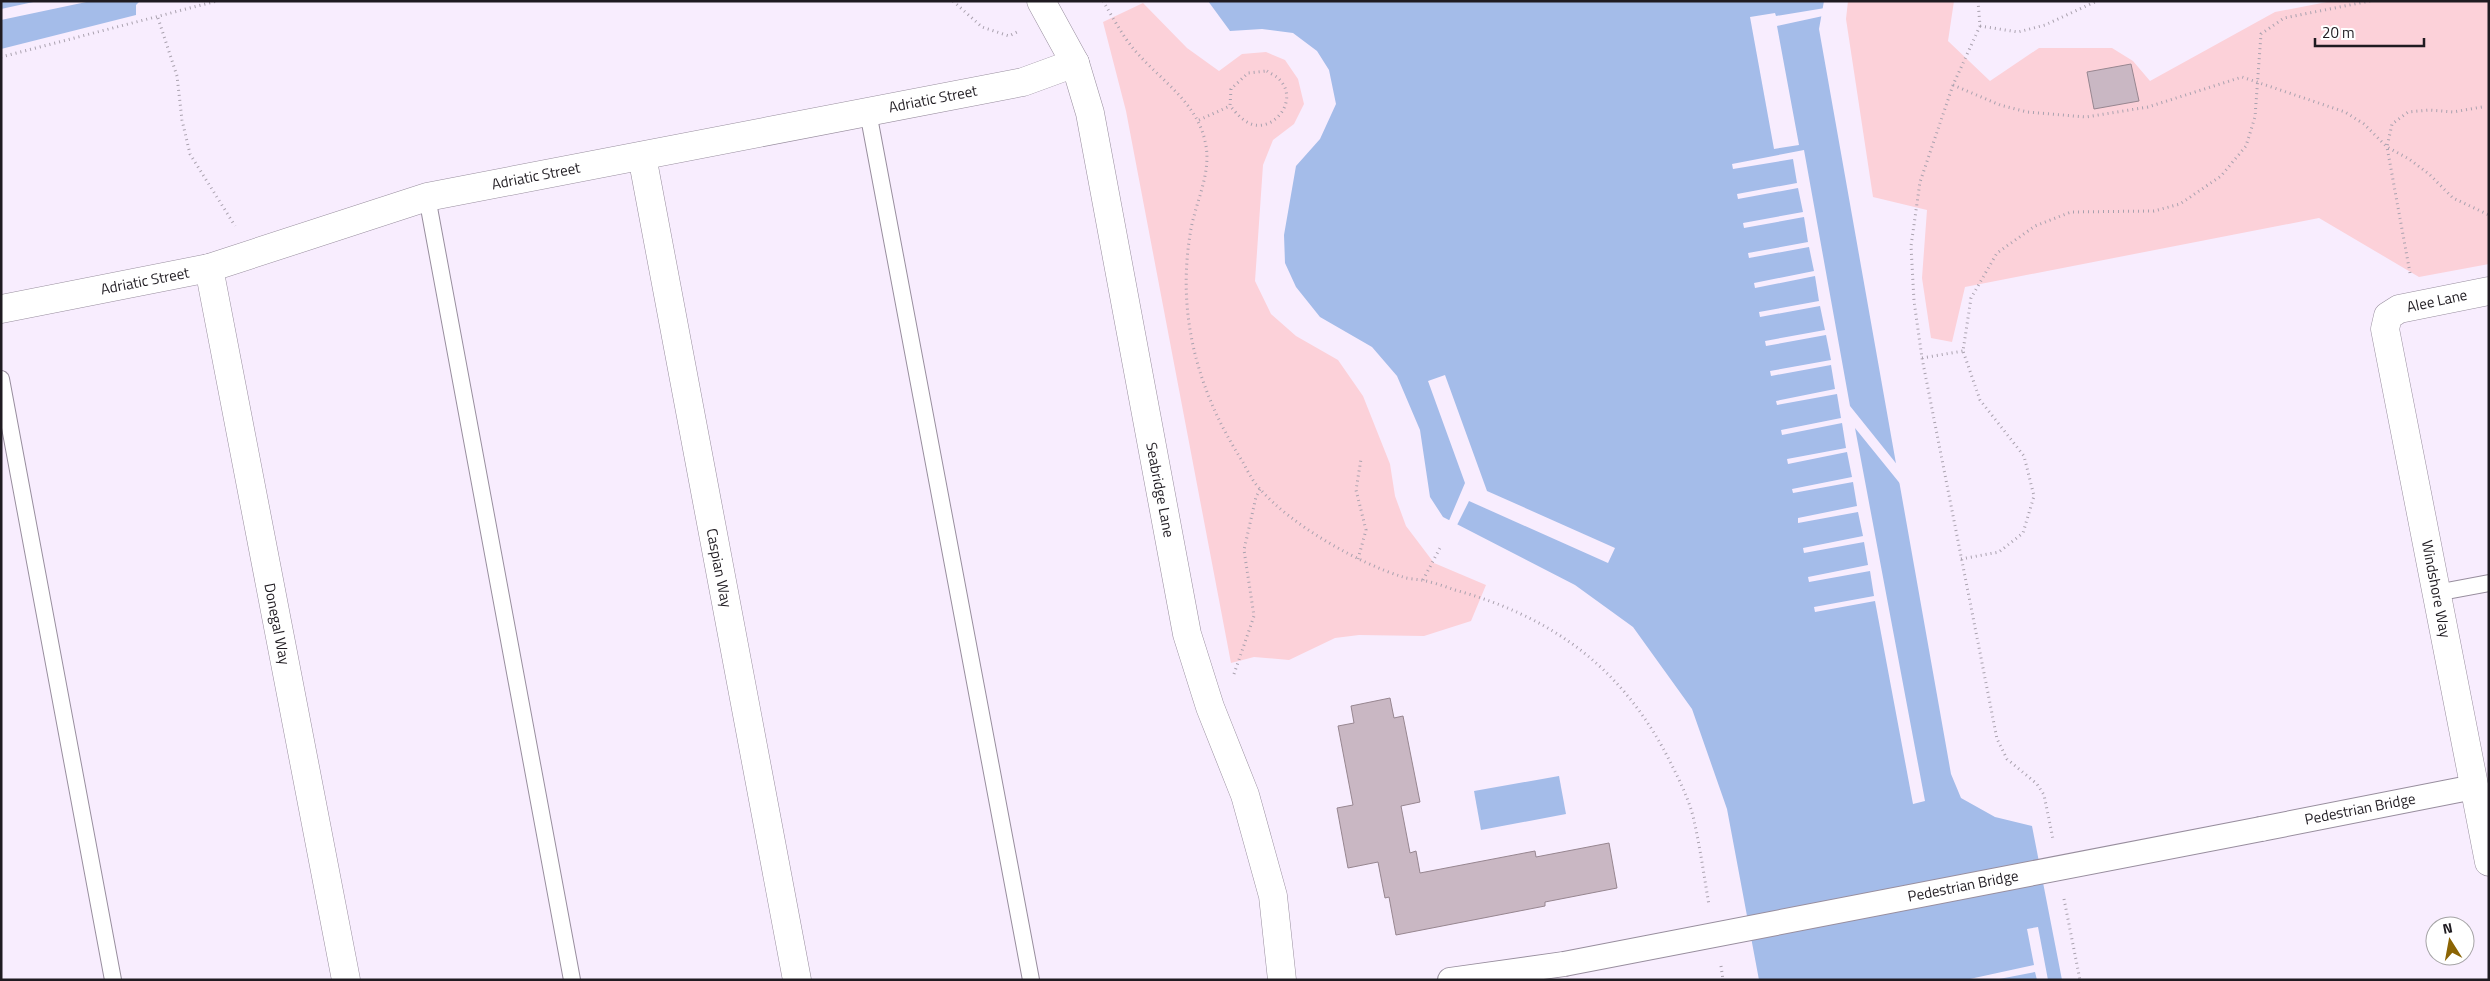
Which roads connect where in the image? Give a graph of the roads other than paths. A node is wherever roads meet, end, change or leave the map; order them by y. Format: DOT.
graph roads {
  1 [pos="1041,1"];
  2 [pos="1075,63"];
  3 [pos="868,112"];
  4 [pos="642,156"];
  5 [pos="427,198"];
  6 [pos="209,268"];
  7 [pos="2489,291"];
  8 [pos="1,309"];
  9 [pos="2394,313"];
  10 [pos="1,380"];
  11 [pos="2489,583"];
  12 [pos="2436,593"];
  13 [pos="2474,787"];
  14 [pos="2489,862"];
  15 [pos="113,980"];
  16 [pos="346,980"];
  17 [pos="572,980"];
  18 [pos="797,980"];
  19 [pos="1031,980"];
  20 [pos="1282,980"];
  21 [pos="1450,980"];
  1 -- 2 [label="street, Seabridge Lane"];
  2 -- 3 [label="street, Adriatic Street"];
  2 -- 20 [label="street, Seabridge Lane"];
  3 -- 4 [label="street, Adriatic Street"];
  3 -- 19 [label="lane"];
  4 -- 5 [label="street, Adriatic Street"];
  4 -- 18 [label="street, Caspian Way"];
  5 -- 6 [label="street, Adriatic Street"];
  5 -- 17 [label="lane"];
  6 -- 8 [label="street, Adriatic Street"];
  6 -- 16 [label="street, Donegal Way"];
  7 -- 9 [label="street, Alee Lane"];
  9 -- 12 [label="street, Windshore Way"];
  10 -- 15 [label="lane"];
  11 -- 12 [label="lane"];
  12 -- 13 [label="street, Windshore Way"];
  13 -- 14 [label="street, Windshore Way"];
  13 -- 21 [label="street, Pedestrian Bridge, bridge"];
}
